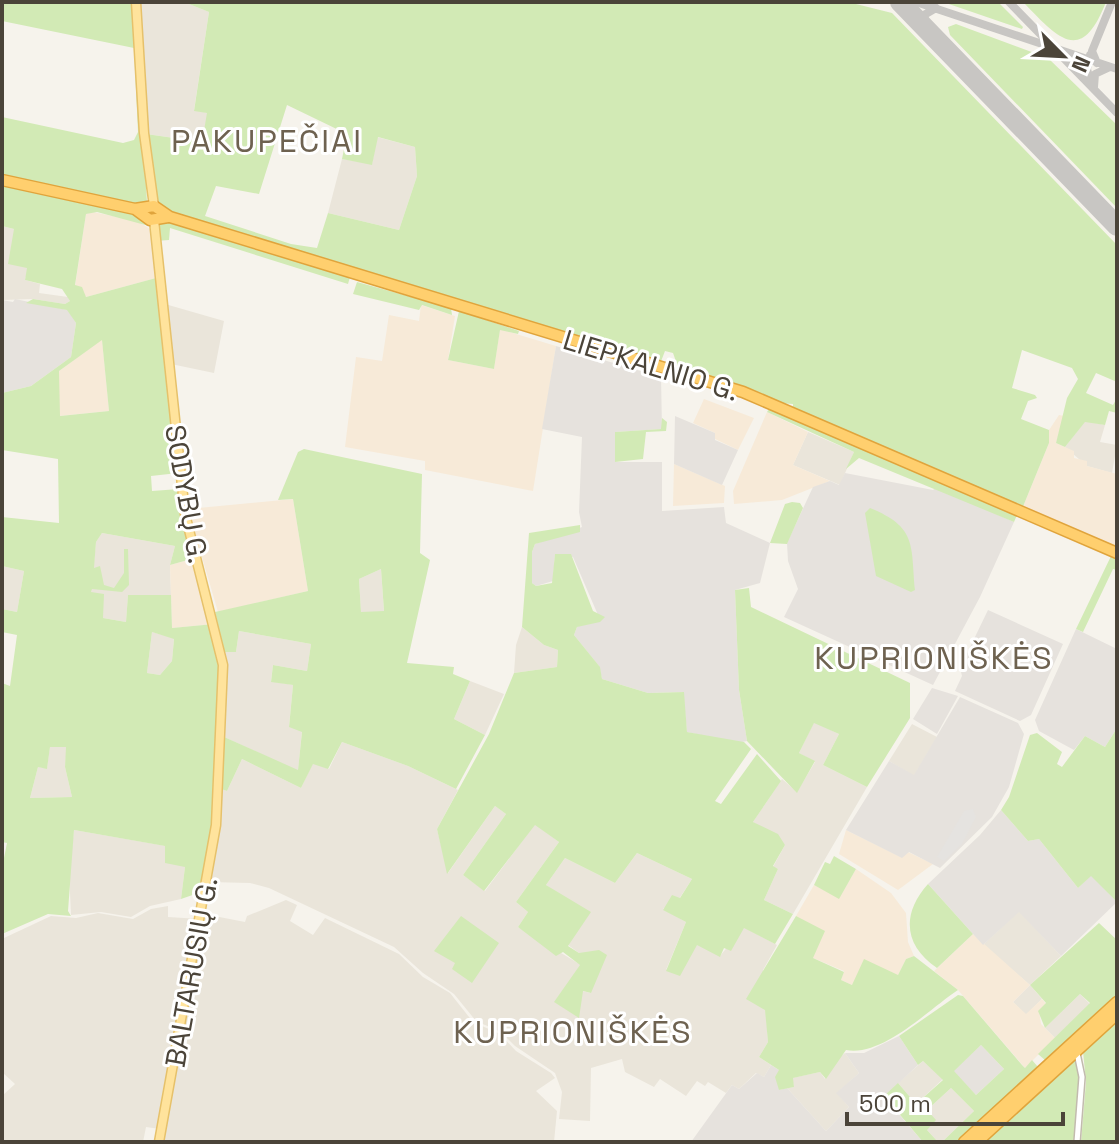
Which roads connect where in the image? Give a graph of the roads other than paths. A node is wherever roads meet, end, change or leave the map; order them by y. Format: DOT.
graph roads {
  1 [pos="136,2"];
  2 [pos="2,180"];
  3 [pos="149,210"];
  4 [pos="1117,553"];
  5 [pos="218,801"];
  6 [pos="1117,1002"];
  7 [pos="1117,1014"];
  8 [pos="1076,1039"];
  9 [pos="1076,1051"];
  10 [pos="159,1142"];
  11 [pos="964,1142"];
  12 [pos="977,1142"];
  13 [pos="1077,1142"];
  1 -- 3 [label="main road"];
  2 -- 3 [label="highway"];
  3 -- 4 [label="highway, LIEPKALNIO G."];
  3 -- 5 [label="main road, SODYBŲ G."];
  5 -- 10 [label="main road, BALTARUSIŲ G."];
  6 -- 8 [label="highway"];
  7 -- 9 [label="highway"];
  8 -- 9 [label="highway"];
  8 -- 11 [label="highway"];
  9 -- 12 [label="highway"];
  9 -- 13 [label="street"];
}
